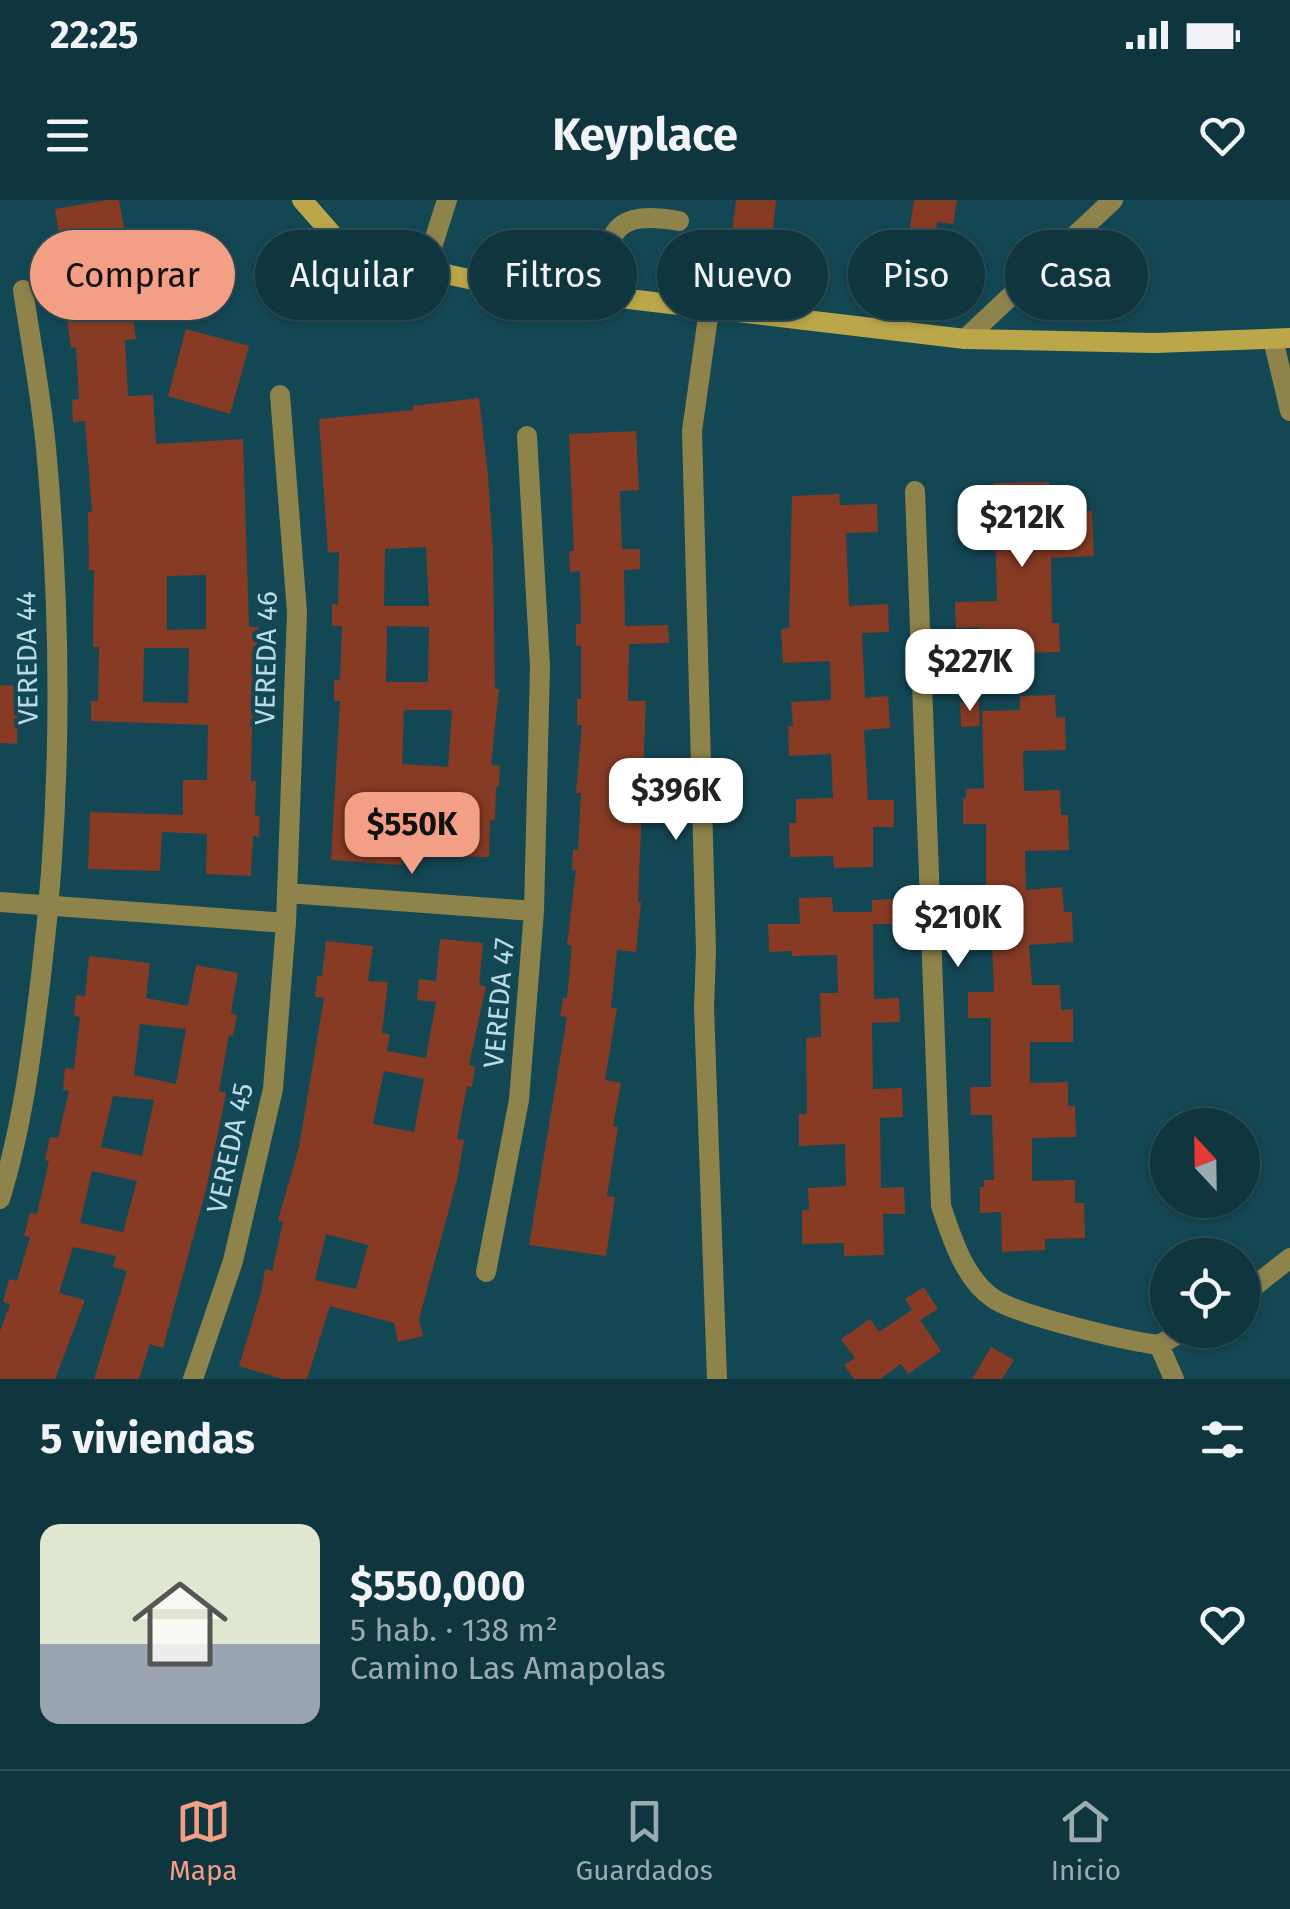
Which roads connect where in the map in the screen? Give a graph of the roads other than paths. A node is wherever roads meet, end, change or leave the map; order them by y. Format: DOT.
graph roads {
  1 [pos="302,200"];
  2 [pos="447,200"];
  3 [pos="1113,200"];
  4 [pos="679,221"];
  5 [pos="328,230"];
  6 [pos="437,230"];
  7 [pos="616,230"];
  8 [pos="23,290"];
  9 [pos="708,320"];
  10 [pos="797,320"];
  11 [pos="965,339"];
  12 [pos="1282,339"];
  13 [pos="280,395"];
  14 [pos="1290,411"];
  15 [pos="526,436"];
  16 [pos="915,491"];
  17 [pos="287,893"];
  18 [pos="0,902"];
  19 [pos="50,905"];
  20 [pos="534,911"];
  21 [pos="286,923"];
  22 [pos="0,1200"];
  23 [pos="1290,1258"];
  24 [pos="486,1272"];
  25 [pos="1260,1282"];
  26 [pos="1150,1343"];
  27 [pos="1160,1348"];
  28 [pos="193,1379"];
  29 [pos="717,1379"];
  30 [pos="1174,1379"];
  1 -- 5 [label="street"];
  2 -- 6 [label="street"];
  3 -- 11 [label="street"];
  4 -- 7 [label="street"];
  8 -- 19 [label="street, VEREDA 44"];
  9 -- 29 [label="street"];
  10 -- 11 [label="street"];
  11 -- 12 [label="street"];
  12 -- 14 [label="street"];
  13 -- 17 [label="street, VEREDA 46"];
  15 -- 20 [label="street, VEREDA 47"];
  16 -- 26 [label="street"];
  17 -- 20 [label="street"];
  17 -- 21 [label="street, VEREDA 46"];
  18 -- 19 [label="street"];
  19 -- 21 [label="street"];
  19 -- 22 [label="street, VEREDA 44"];
  20 -- 24 [label="street, VEREDA 47"];
  21 -- 28 [label="street, VEREDA 45"];
  23 -- 25 [label="street"];
  27 -- 30 [label="street"];
}
